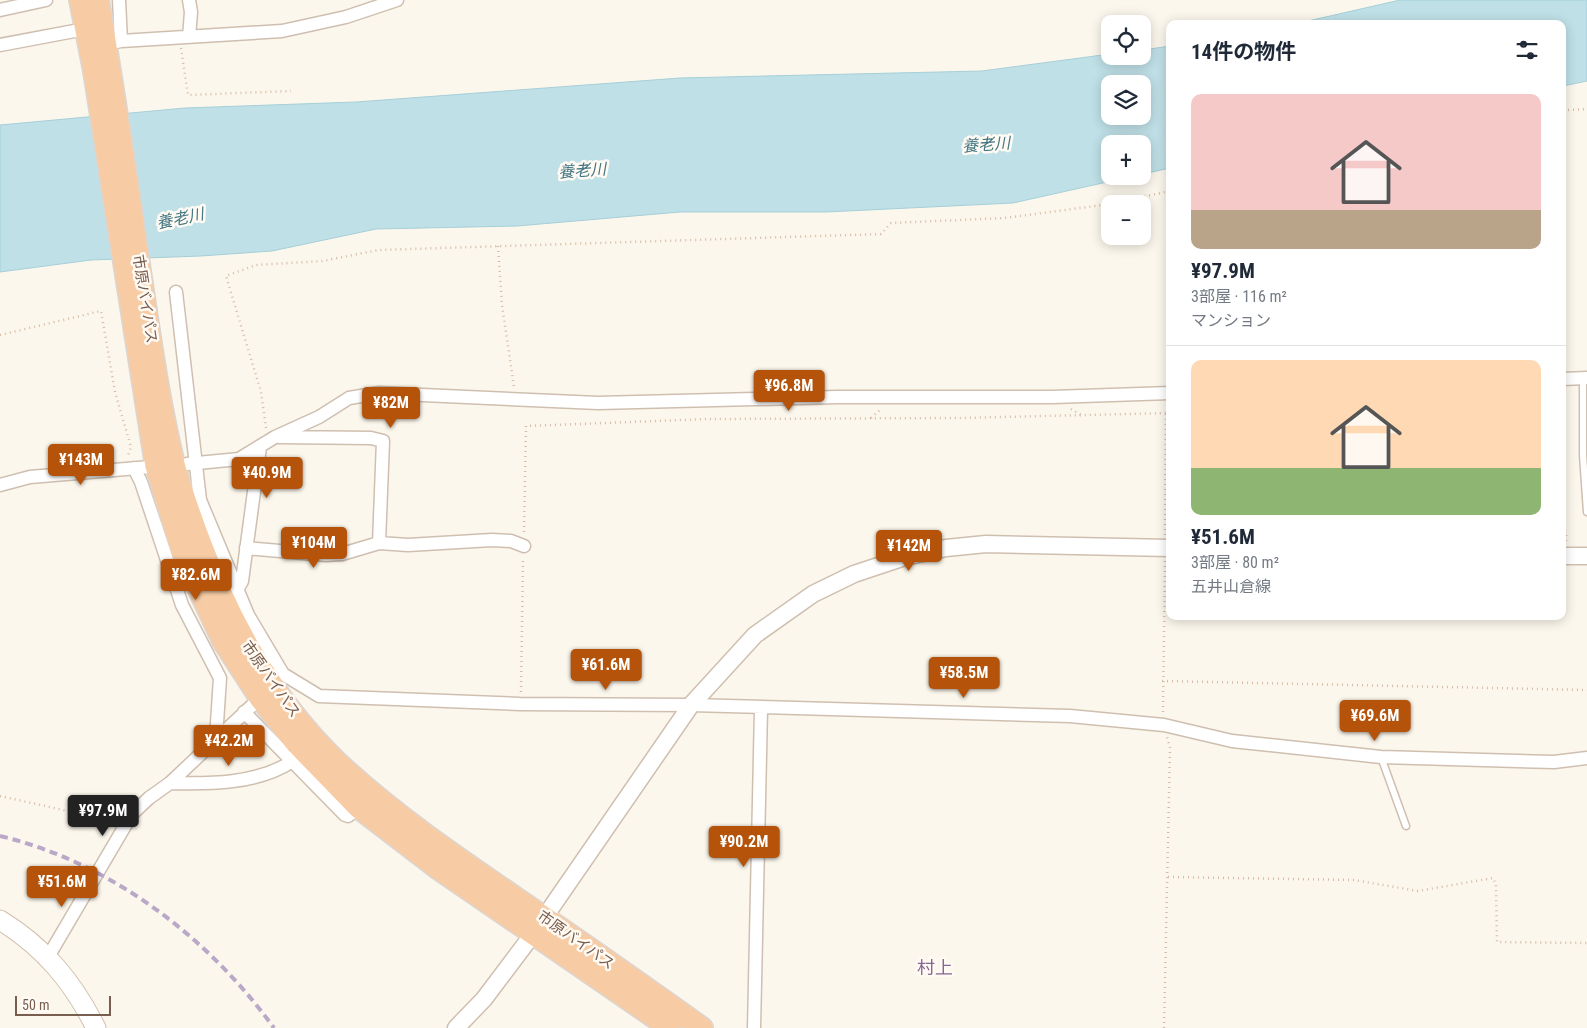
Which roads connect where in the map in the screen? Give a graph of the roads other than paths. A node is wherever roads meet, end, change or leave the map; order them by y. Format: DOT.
graph roads {
  1 [pos="46,0"];
  2 [pos="80,0"];
  3 [pos="98,0"];
  4 [pos="120,0"];
  5 [pos="189,0"];
  6 [pos="397,0"];
  7 [pos="0,10"];
  8 [pos="85,28"];
  9 [pos="185,37"];
  10 [pos="114,43"];
  11 [pos="0,45"];
  12 [pos="102,70"];
  13 [pos="176,292"];
  14 [pos="1585,378"];
  15 [pos="1566,379"];
  16 [pos="1166,393"];
  17 [pos="267,442"];
  18 [pos="175,465"];
  19 [pos="129,469"];
  20 [pos="0,485"];
  21 [pos="1587,512"];
  22 [pos="380,544"];
  23 [pos="524,546"];
  24 [pos="246,548"];
  25 [pos="1166,548"];
  26 [pos="1566,556"];
  27 [pos="1587,556"];
  28 [pos="237,590"];
  29 [pos="252,705"];
  30 [pos="691,705"];
  31 [pos="761,709"];
  32 [pos="216,738"];
  33 [pos="1381,757"];
  34 [pos="1587,758"];
  35 [pos="291,762"];
  36 [pos="170,783"];
  37 [pos="359,808"];
  38 [pos="1406,826"];
  39 [pos="0,920"];
  40 [pos="539,926"];
  41 [pos="48,957"];
  42 [pos="96,1028"];
  43 [pos="456,1028"];
  44 [pos="670,1028"];
  45 [pos="702,1028"];
  46 [pos="754,1028"];
  1 -- 7 [label="street"];
  2 -- 8 [label="highway, 市原バイパス"];
  3 -- 10 [label="highway, 市原バイパス"];
  4 -- 10 [label="street"];
  5 -- 9 [label="street"];
  6 -- 9 [label="street"];
  8 -- 11 [label="street"];
  8 -- 12 [label="highway, 市原バイパス"];
  9 -- 10 [label="street"];
  10 -- 12 [label="highway, 市原バイパス"];
  12 -- 18 [label="highway, 市原バイパス"];
  13 -- 18 [label="street"];
  14 -- 15 [label="street"];
  14 -- 21 [label="lane"];
  16 -- 17 [label="street"];
  17 -- 18 [label="street"];
  17 -- 22 [label="street"];
  17 -- 24 [label="street"];
  18 -- 19 [label="street"];
  18 -- 28 [label="street"];
  18 -- 29 [label="highway, 市原バイパス"];
  18 -- 40 [label="highway, 市原バイパス"];
  19 -- 20 [label="street"];
  19 -- 32 [label="street"];
  22 -- 23 [label="street"];
  22 -- 24 [label="street"];
  24 -- 28 [label="street"];
  25 -- 30 [label="street"];
  26 -- 27 [label="street"];
  28 -- 30 [label="street"];
  29 -- 32 [label="street"];
  29 -- 35 [label="street"];
  29 -- 37 [label="highway, 市原バイパス"];
  30 -- 31 [label="street"];
  30 -- 40 [label="street"];
  31 -- 33 [label="street"];
  31 -- 46 [label="street"];
  32 -- 36 [label="street"];
  33 -- 34 [label="street"];
  33 -- 38 [label="lane"];
  35 -- 36 [label="street"];
  35 -- 37 [label="street"];
  36 -- 41 [label="street"];
  37 -- 40 [label="highway, 市原バイパス"];
  39 -- 41 [label="main road"];
  40 -- 43 [label="street"];
  40 -- 44 [label="highway, 市原バイパス"];
  40 -- 45 [label="highway, 市原バイパス"];
  41 -- 42 [label="main road"];
}
